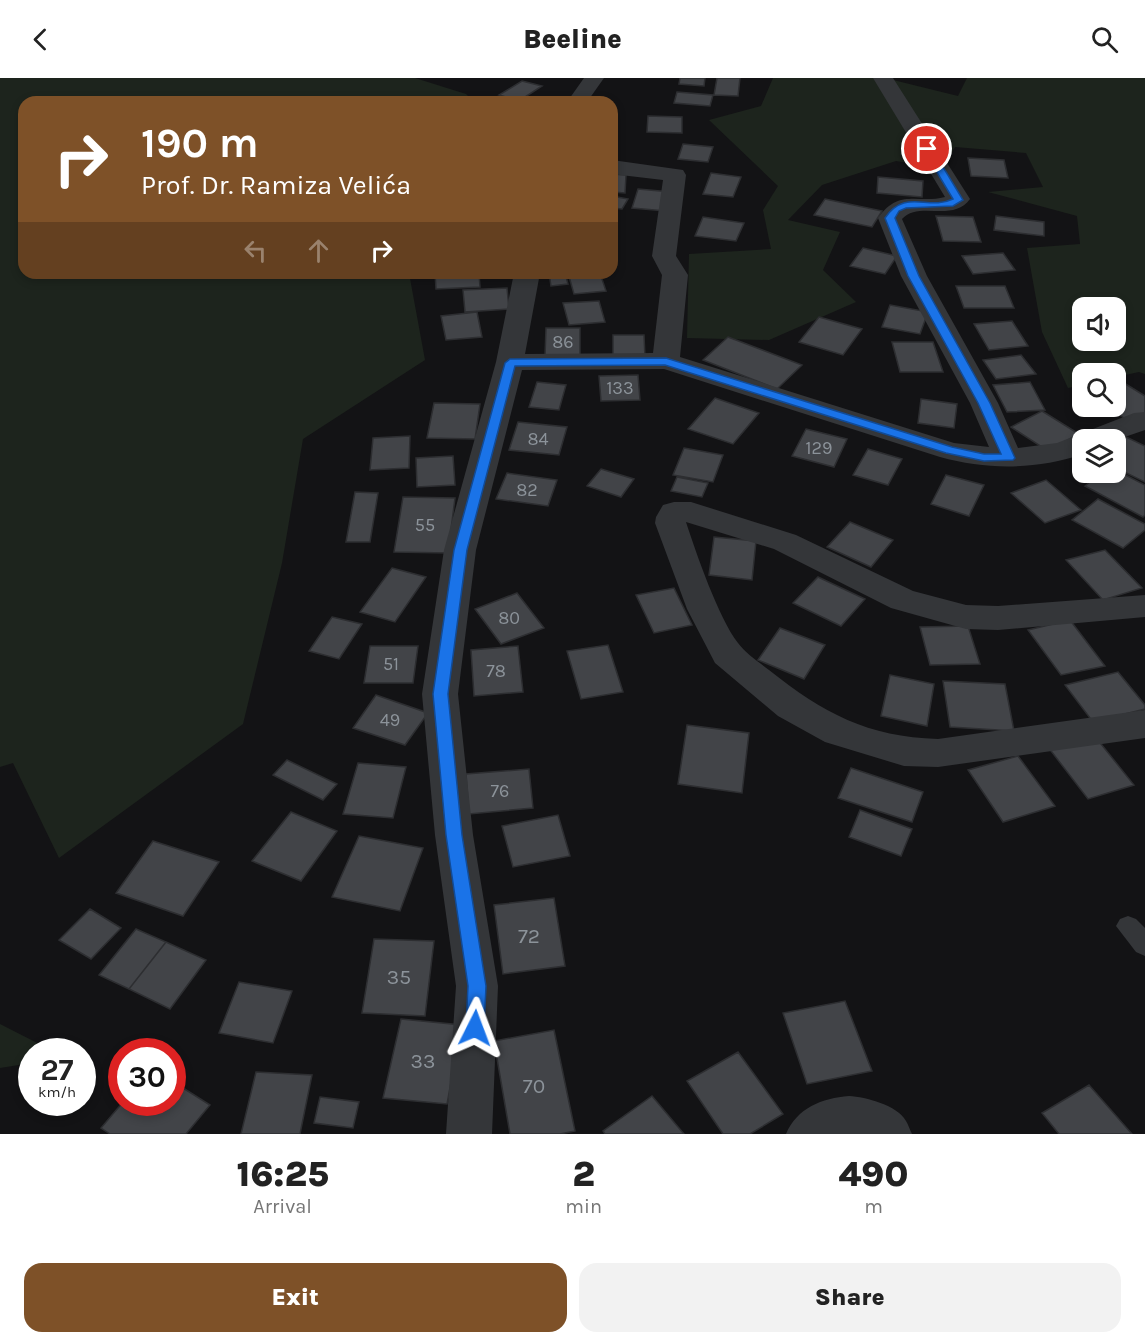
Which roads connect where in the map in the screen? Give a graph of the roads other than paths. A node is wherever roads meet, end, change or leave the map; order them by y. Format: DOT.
graph roads {
  1 [pos="594,78"];
  2 [pos="883,78"];
  3 [pos="581,96"];
  4 [pos="618,168"];
  5 [pos="526,279"];
  6 [pos="666,362"];
  7 [pos="510,363"];
  8 [pos="1145,421"];
  9 [pos="1118,429"];
  10 [pos="1072,448"];
  11 [pos="1008,458"];
  12 [pos="1145,606"];
  13 [pos="1145,724"];
  14 [pos="1128,926"];
  15 [pos="1145,945"];
  16 [pos="469,1134"];
  17 [pos="809,1134"];
  18 [pos="889,1134"];
  1 -- 3 [label="street"];
  2 -- 11 [label="street"];
  4 -- 6 [label="street"];
  5 -- 7 [label="street"];
  6 -- 7 [label="street"];
  6 -- 11 [label="street"];
  7 -- 16 [label="street"];
  8 -- 9 [label="street"];
  10 -- 11 [label="street"];
  12 -- 13 [label="street"];
  14 -- 15 [label="lane"];
  17 -- 18 [label="street"];
}
